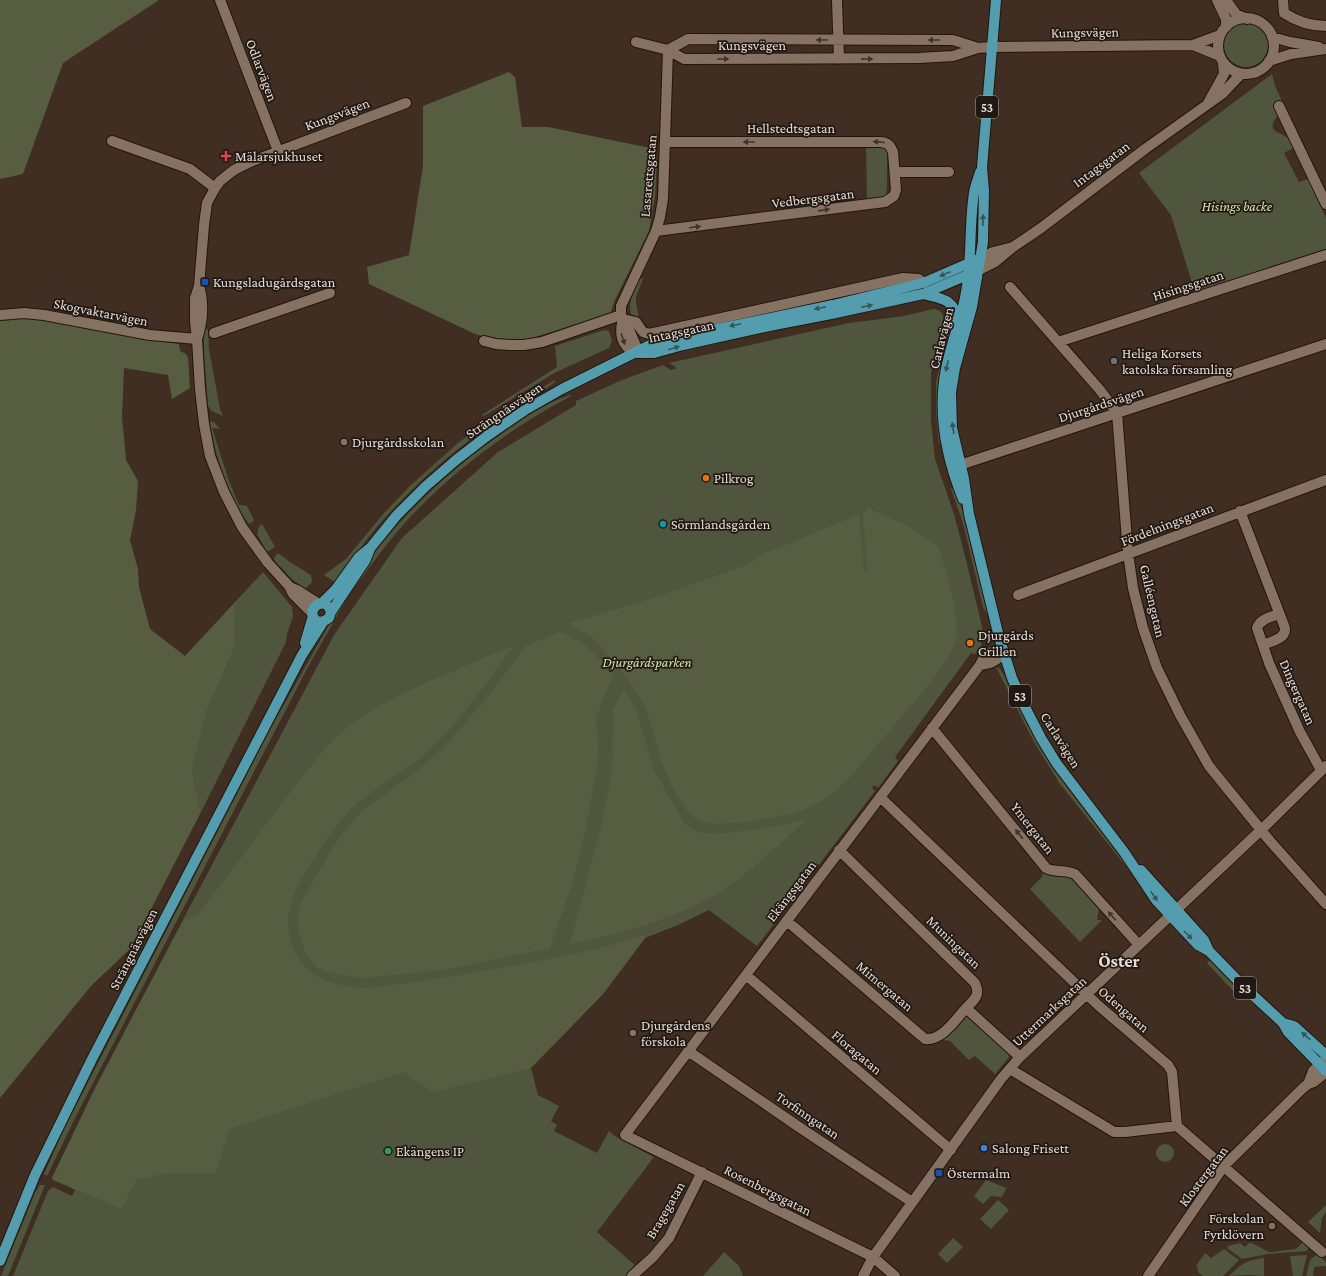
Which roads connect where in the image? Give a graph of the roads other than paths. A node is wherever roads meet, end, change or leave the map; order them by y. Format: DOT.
graph roads {
  1 [pos="220,0"];
  2 [pos="837,0"];
  3 [pos="996,0"];
  4 [pos="1217,0"];
  5 [pos="1226,0"];
  6 [pos="1283,0"];
  7 [pos="1247,19"];
  8 [pos="1326,26"];
  9 [pos="1223,31"];
  10 [pos="1272,37"];
  11 [pos="838,40"];
  12 [pos="953,40"];
  13 [pos="636,42"];
  14 [pos="1193,45"];
  15 [pos="992,47"];
  16 [pos="978,48"];
  17 [pos="1326,49"];
  18 [pos="668,50"];
  19 [pos="953,56"];
  20 [pos="839,59"];
  21 [pos="1222,59"];
  22 [pos="1269,61"];
  23 [pos="1241,74"];
  24 [pos="406,103"];
  25 [pos="1207,105"];
  26 [pos="1279,106"];
  27 [pos="112,141"];
  28 [pos="665,142"];
  29 [pos="278,151"];
  30 [pos="982,167"];
  31 [pos="895,172"];
  32 [pos="949,172"];
  33 [pos="215,188"];
  34 [pos="1326,204"];
  35 [pos="656,231"];
  36 [pos="1013,247"];
  37 [pos="1326,255"];
  38 [pos="980,258"];
  39 [pos="969,269"];
  40 [pos="979,270"];
  41 [pos="923,283"];
  42 [pos="1010,287"];
  43 [pos="330,293"];
  44 [pos="923,294"];
  45 [pos="0,315"];
  46 [pos="622,317"];
  47 [pos="957,328"];
  48 [pos="214,333"];
  49 [pos="197,339"];
  50 [pos="484,342"];
  51 [pos="1058,342"];
  52 [pos="1326,344"];
  53 [pos="635,354"];
  54 [pos="1117,413"];
  55 [pos="956,466"];
  56 [pos="1326,480"];
  57 [pos="1240,511"];
  58 [pos="371,547"];
  59 [pos="1128,553"];
  60 [pos="289,586"];
  61 [pos="1018,595"];
  62 [pos="321,604"];
  63 [pos="331,612"];
  64 [pos="1279,614"];
  65 [pos="313,615"];
  66 [pos="323,622"];
  67 [pos="1263,645"];
  68 [pos="1004,654"];
  69 [pos="302,655"];
  70 [pos="932,728"];
  71 [pos="1324,768"];
  72 [pos="880,797"];
  73 [pos="1261,830"];
  74 [pos="839,850"];
  75 [pos="1326,904"];
  76 [pos="1173,912"];
  77 [pos="787,921"];
  78 [pos="1138,945"];
  79 [pos="746,975"];
  80 [pos="1087,995"];
  81 [pos="966,1008"];
  82 [pos="1283,1023"];
  83 [pos="688,1051"];
  84 [pos="1326,1055"];
  85 [pos="1020,1056"];
  86 [pos="1324,1067"];
  87 [pos="1010,1069"];
  88 [pos="1177,1126"];
  89 [pos="625,1135"];
  90 [pos="951,1150"];
  91 [pos="1224,1166"];
  92 [pos="702,1172"];
  93 [pos="912,1202"];
  94 [pos="1322,1252"];
  95 [pos="873,1257"];
  96 [pos="0,1261"];
  97 [pos="632,1276"];
  98 [pos="863,1276"];
  99 [pos="895,1276"];
  100 [pos="1148,1276"];
  1 -- 29 [label="street, Odlarvägen"];
  2 -- 11 [label="street"];
  3 -- 15 [label="main road, Carlavägen / 53"];
  4 -- 9 [label="street"];
  5 -- 7 [label="street"];
  6 -- 8 [label="street"];
  7 -- 9 [label="street"];
  7 -- 10 [label="street"];
  9 -- 14 [label="street, Kungsvägen"];
  9 -- 21 [label="street"];
  10 -- 17 [label="street"];
  10 -- 22 [label="street"];
  12 -- 11 [label="street, Kungsvägen, one-way"];
  11 -- 18 [label="street, Kungsvägen, one-way"];
  11 -- 20 [label="street"];
  12 -- 16 [label="street, Kungsvägen"];
  12 -- 19 [label="street"];
  13 -- 18 [label="street, Kungsvägen"];
  14 -- 15 [label="street, Kungsvägen"];
  14 -- 21 [label="street, Kungsvägen"];
  15 -- 16 [label="street, Kungsvägen"];
  15 -- 30 [label="main road, Carlavägen / 53"];
  16 -- 19 [label="street, Kungsvägen"];
  17 -- 22 [label="street"];
  18 -- 20 [label="street, Kungsvägen, one-way"];
  18 -- 28 [label="street, Lasarettsgatan"];
  20 -- 19 [label="street, Kungsvägen, one-way"];
  21 -- 23 [label="street"];
  21 -- 25 [label="street, Intagsgatan"];
  22 -- 23 [label="street"];
  23 -- 25 [label="street, Intagsgatan"];
  24 -- 29 [label="street, Kungsvägen"];
  25 -- 36 [label="street, Intagsgatan"];
  26 -- 34 [label="street"];
  27 -- 33 [label="street"];
  31 -- 28 [label="street, Hellstedtsgatan, one-way"];
  28 -- 35 [label="street, Lasarettsgatan"];
  29 -- 33 [label="street"];
  38 -- 30 [label="main road, Carlavägen / 53, one-way"];
  30 -- 39 [label="main road, Carlavägen / 53"];
  31 -- 32 [label="street"];
  35 -- 31 [label="street, Vedbergsgatan, one-way"];
  33 -- 49 [label="street"];
  35 -- 46 [label="street, Lasarettsgatan"];
  36 -- 38 [label="street, Intagsgatan"];
  36 -- 40 [label="street, Intagsgatan"];
  37 -- 51 [label="street, Hisingsgatan"];
  38 -- 39 [label="main road, Intagsgatan"];
  38 -- 40 [label="main road, Carlavägen / 53"];
  39 -- 40 [label="main road, Intagsgatan"];
  39 -- 41 [label="main road, Intagsgatan, one-way"];
  39 -- 44 [label="main road, Intagsgatan"];
  39 -- 47 [label="main road, Carlavägen / 53"];
  55 -- 40 [label="main road, Carlavägen / 53, one-way"];
  41 -- 46 [label="street, Intagsgatan"];
  41 -- 53 [label="main road, Intagsgatan, one-way"];
  42 -- 51 [label="street"];
  43 -- 48 [label="street"];
  44 -- 47 [label="main road"];
  53 -- 44 [label="main road, Intagsgatan, one-way"];
  45 -- 49 [label="street, Skogvaktarvägen"];
  46 -- 50 [label="street"];
  46 -- 53 [label="street"];
  47 -- 55 [label="main road, Carlavägen / 53, one-way"];
  49 -- 60 [label="street"];
  51 -- 54 [label="street"];
  52 -- 54 [label="street, Djurgårdsvägen"];
  53 -- 58 [label="main road, Strängnäsvägen"];
  54 -- 55 [label="street, Djurgårdsvägen"];
  54 -- 59 [label="street, Galléengatan"];
  55 -- 68 [label="main road, Carlavägen / 53"];
  56 -- 57 [label="street, Fördelningsgatan"];
  57 -- 59 [label="street, Fördelningsgatan"];
  57 -- 64 [label="street"];
  58 -- 62 [label="main road, Strängnäsvägen"];
  58 -- 63 [label="main road, Strängnäsvägen"];
  59 -- 61 [label="street, Fördelningsgatan"];
  59 -- 73 [label="street, Galléengatan"];
  60 -- 62 [label="street"];
  60 -- 65 [label="street"];
  62 -- 63 [label="main road"];
  62 -- 65 [label="main road"];
  63 -- 66 [label="main road"];
  64 -- 67 [label="street, Dingergatan"];
  64 -- 67 [label="street"];
  65 -- 66 [label="main road"];
  65 -- 69 [label="main road, Strängnäsvägen"];
  66 -- 69 [label="main road, Strängnäsvägen"];
  67 -- 71 [label="street, Dingergatan"];
  68 -- 70 [label="street, Ekängsgatan"];
  68 -- 76 [label="main road, Carlavägen / 53"];
  69 -- 96 [label="main road, Strängnäsvägen"];
  70 -- 72 [label="street, Ekängsgatan"];
  78 -- 70 [label="street, Ymergatan, one-way"];
  71 -- 73 [label="street, Uttermarksgatan"];
  72 -- 74 [label="street, Ekängsgatan"];
  72 -- 80 [label="street, Odengatan"];
  73 -- 75 [label="street, Galléengatan"];
  73 -- 76 [label="street, Uttermarksgatan"];
  74 -- 77 [label="street, Ekängsgatan"];
  74 -- 81 [label="street, Muningatan"];
  76 -- 78 [label="street, Uttermarksgatan"];
  76 -- 82 [label="main road, Carlavägen / 53"];
  77 -- 79 [label="street, Ekängsgatan"];
  77 -- 81 [label="street, Mimergatan"];
  78 -- 80 [label="street, Uttermarksgatan"];
  79 -- 83 [label="street, Ekängsgatan"];
  79 -- 90 [label="street, Floragatan"];
  80 -- 85 [label="street, Uttermarksgatan"];
  80 -- 88 [label="street, Odengatan"];
  81 -- 85 [label="street"];
  84 -- 82 [label="main road, Carlavägen / 53, one-way"];
  82 -- 86 [label="main road, Carlavägen / 53"];
  83 -- 89 [label="street, Ekängsgatan"];
  83 -- 93 [label="street, Torfinngatan"];
  85 -- 87 [label="street, Uttermarksgatan"];
  86 -- 91 [label="street, Klostergatan"];
  87 -- 88 [label="street"];
  87 -- 90 [label="street, Uttermarksgatan"];
  88 -- 91 [label="street"];
  89 -- 92 [label="street, Rosenbergsgatan"];
  90 -- 93 [label="street, Uttermarksgatan"];
  91 -- 94 [label="street"];
  91 -- 100 [label="street, Klostergatan"];
  92 -- 95 [label="street, Rosenbergsgatan"];
  92 -- 97 [label="street, Bragegatan"];
  93 -- 95 [label="street, Uttermarksgatan"];
  95 -- 98 [label="street, Uttermarksgatan"];
  95 -- 99 [label="street, Rosenbergsgatan"];
}
